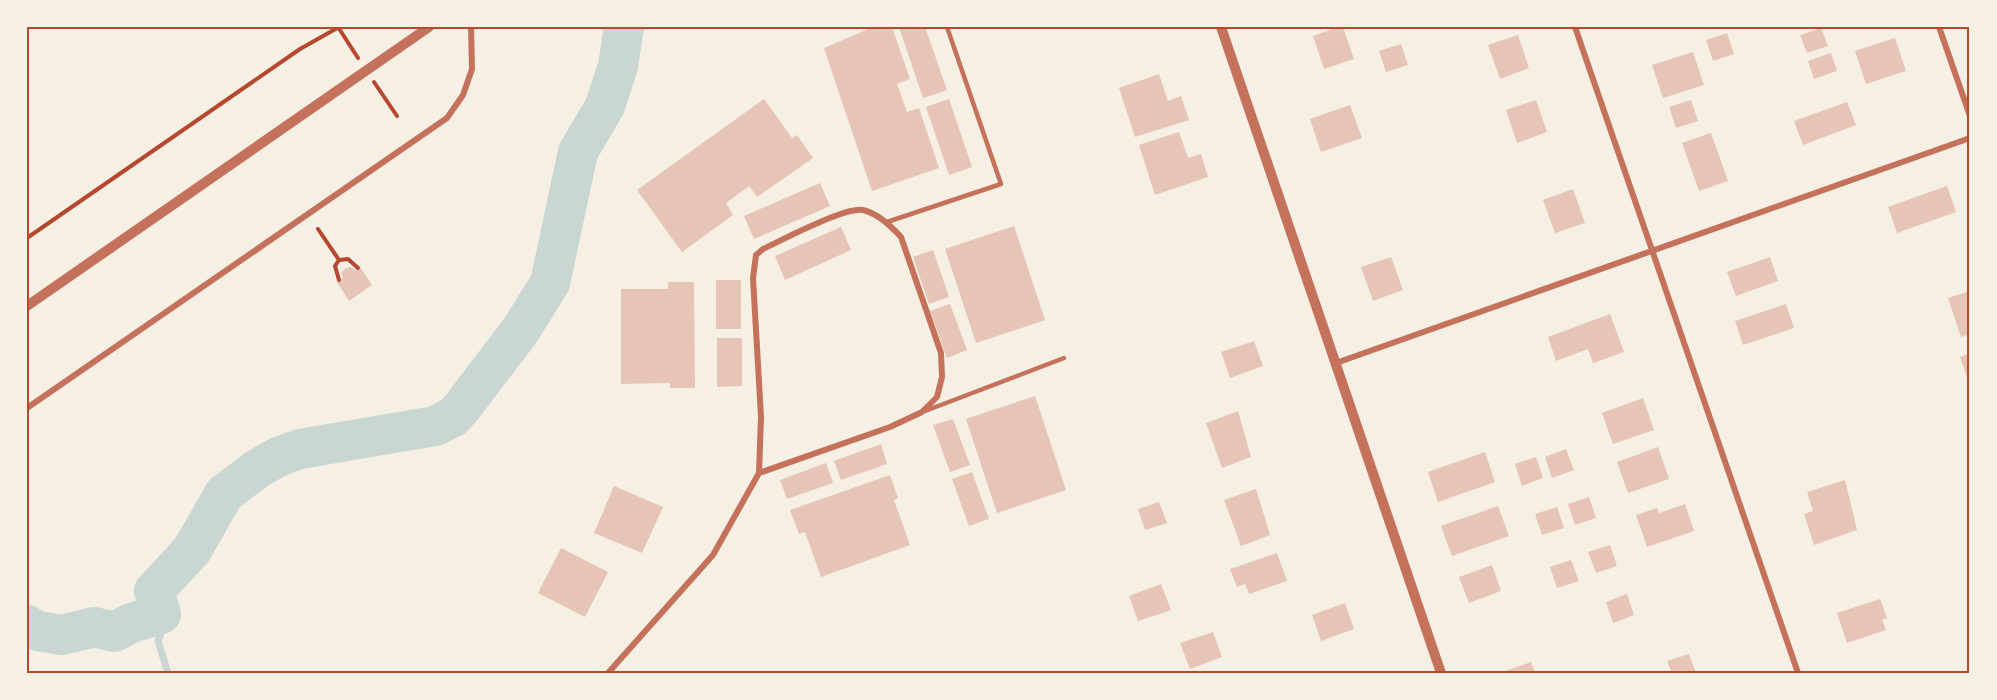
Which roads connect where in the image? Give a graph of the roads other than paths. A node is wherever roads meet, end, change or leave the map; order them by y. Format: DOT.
graph roads {
  1 [pos="429,27"];
  2 [pos="471,27"];
  3 [pos="947,27"];
  4 [pos="1221,27"];
  5 [pos="1575,27"];
  6 [pos="1939,27"];
  7 [pos="1970,116"];
  8 [pos="1970,138"];
  9 [pos="887,222"];
  10 [pos="1652,251"];
  11 [pos="27,306"];
  12 [pos="1064,358"];
  13 [pos="1336,363"];
  14 [pos="27,408"];
  15 [pos="922,412"];
  16 [pos="759,473"];
  17 [pos="608,673"];
  18 [pos="1441,673"];
  19 [pos="1798,673"];
  1 -- 11 [label="street"];
  2 -- 14 [label="street"];
  3 -- 9 [label="lane"];
  4 -- 13 [label="street"];
  5 -- 10 [label="street"];
  6 -- 7 [label="street"];
  8 -- 10 [label="street"];
  9 -- 15 [label="street"];
  9 -- 16 [label="street"];
  10 -- 13 [label="street"];
  10 -- 19 [label="street"];
  12 -- 15 [label="lane"];
  13 -- 18 [label="street"];
  15 -- 16 [label="street"];
  16 -- 17 [label="street"];
}
